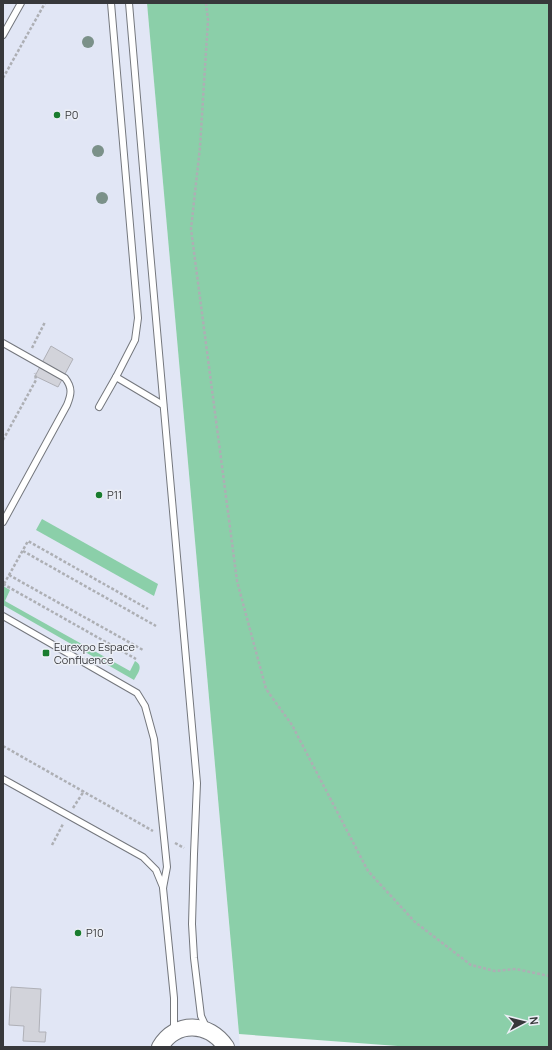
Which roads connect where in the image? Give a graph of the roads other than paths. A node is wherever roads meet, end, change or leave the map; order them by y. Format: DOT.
graph roads {
  1 [pos="21,3"];
  2 [pos="111,3"];
  3 [pos="129,3"];
  4 [pos="3,35"];
  5 [pos="3,343"];
  6 [pos="116,377"];
  7 [pos="164,405"];
  8 [pos="99,407"];
  9 [pos="3,522"];
  10 [pos="3,616"];
  11 [pos="3,778"];
  12 [pos="163,888"];
  13 [pos="208,1030"];
  14 [pos="174,1032"];
  15 [pos="160,1047"];
  16 [pos="226,1047"];
  1 -- 4 [label="lane"];
  2 -- 6 [label="lane"];
  3 -- 7 [label="lane"];
  5 -- 9 [label="lane"];
  6 -- 7 [label="lane"];
  6 -- 8 [label="lane"];
  7 -- 13 [label="lane"];
  10 -- 12 [label="lane"];
  11 -- 12 [label="lane"];
  12 -- 14 [label="lane"];
  13 -- 14 [label="street"];
  13 -- 16 [label="street"];
  14 -- 15 [label="street"];
}
